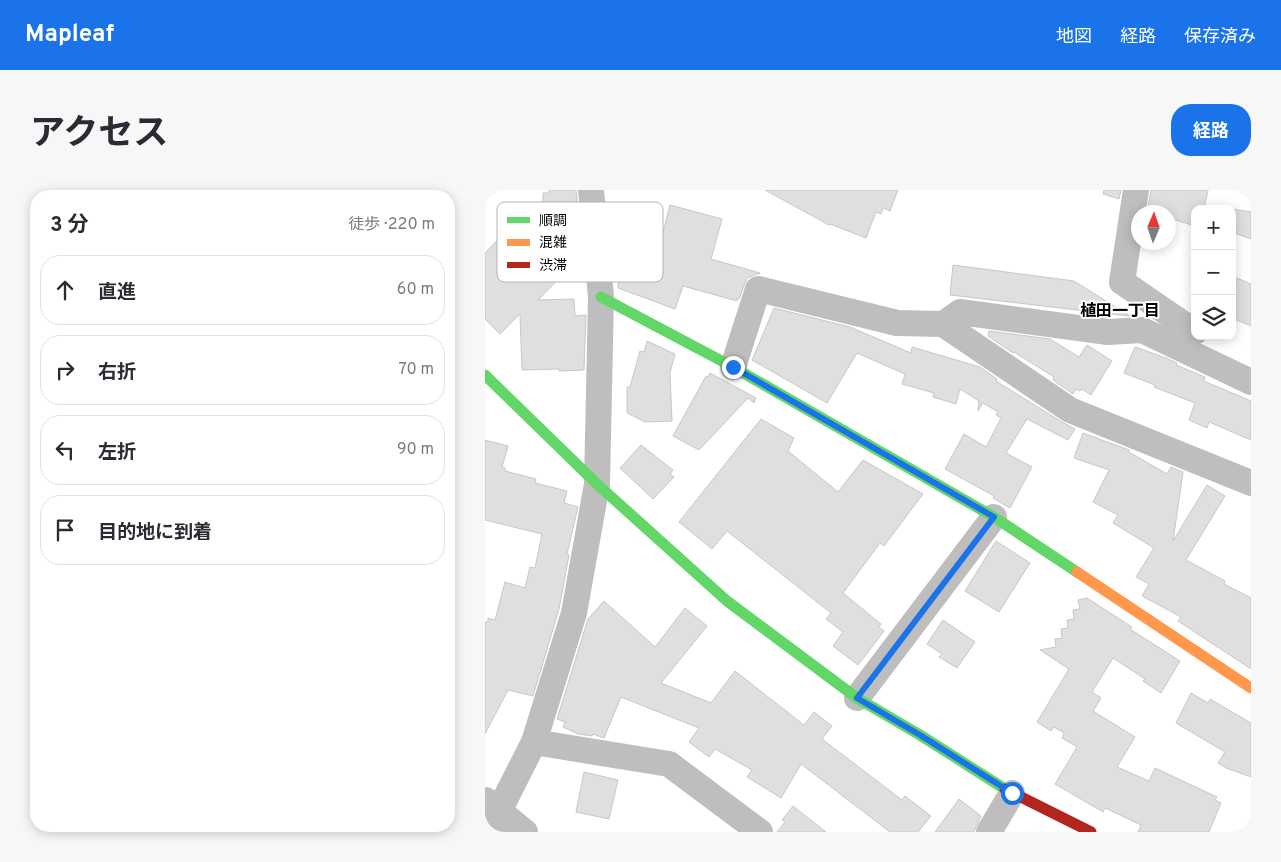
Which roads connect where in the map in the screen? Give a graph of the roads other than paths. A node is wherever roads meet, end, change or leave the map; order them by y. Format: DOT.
graph roads {
  1 [pos="1136,190"];
  2 [pos="600,282"];
  3 [pos="601,297"];
  4 [pos="943,324"];
  5 [pos="1191,329"];
  6 [pos="1206,340"];
  7 [pos="733,367"];
  8 [pos="1251,371"];
  9 [pos="485,375"];
  10 [pos="1251,382"];
  11 [pos="1251,483"];
  12 [pos="597,484"];
  13 [pos="994,517"];
  14 [pos="1251,688"];
  15 [pos="857,698"];
  16 [pos="534,742"];
  17 [pos="1012,793"];
  18 [pos="492,814"];
  19 [pos="525,832"];
  20 [pos="760,832"];
  21 [pos="989,832"];
  22 [pos="1091,832"];
  1 -- 5 [label="street"];
  2 -- 3 [label="street"];
  3 -- 7 [label="street"];
  3 -- 12 [label="street"];
  4 -- 7 [label="street"];
  4 -- 10 [label="street"];
  4 -- 11 [label="street"];
  6 -- 8 [label="street"];
  7 -- 13 [label="street"];
  9 -- 12 [label="street"];
  12 -- 15 [label="street"];
  12 -- 16 [label="street"];
  13 -- 14 [label="street"];
  13 -- 15 [label="street"];
  15 -- 17 [label="street"];
  16 -- 18 [label="street"];
  16 -- 20 [label="street"];
  17 -- 21 [label="street"];
  17 -- 22 [label="street"];
  18 -- 19 [label="street"];
}
